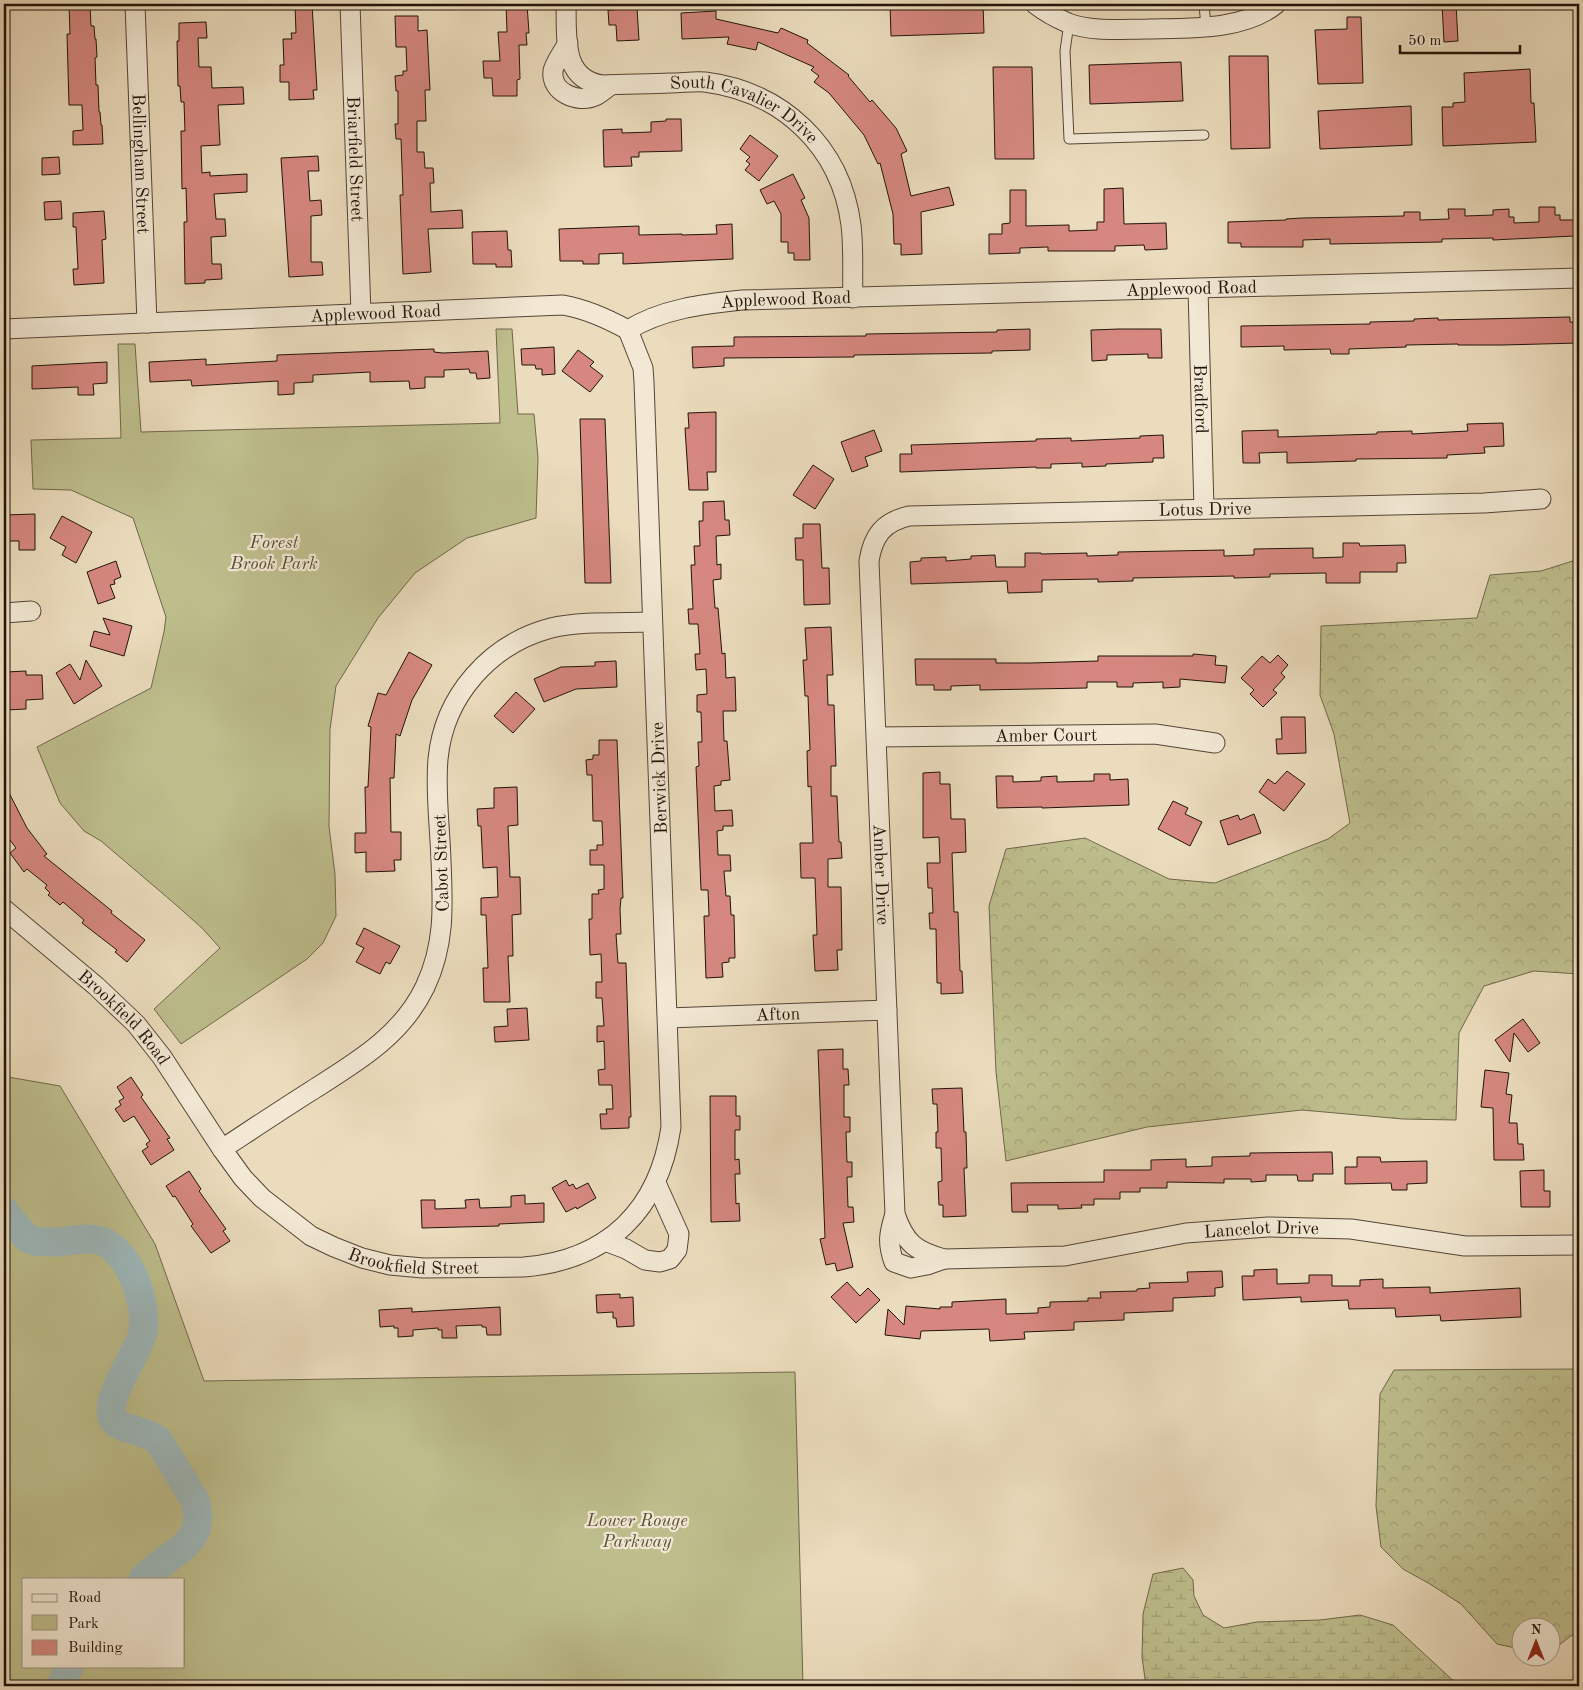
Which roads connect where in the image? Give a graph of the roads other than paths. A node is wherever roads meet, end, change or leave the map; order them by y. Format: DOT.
graph roads {
  1 [pos="135,4"];
  2 [pos="350,4"];
  3 [pos="566,4"];
  4 [pos="1035,4"];
  5 [pos="1204,4"];
  6 [pos="1276,4"];
  7 [pos="1069,23"];
  8 [pos="1206,27"];
  9 [pos="1204,135"];
  10 [pos="1579,278"];
  11 [pos="1198,289"];
  12 [pos="853,298"];
  13 [pos="361,313"];
  14 [pos="147,323"];
  15 [pos="4,329"];
  16 [pos="628,330"];
  17 [pos="1541,499"];
  18 [pos="1204,509"];
  19 [pos="876,537"];
  20 [pos="31,611"];
  21 [pos="4,613"];
  22 [pos="652,622"];
  23 [pos="877,737"];
  24 [pos="1215,743"];
  25 [pos="4,909"];
  26 [pos="888,1010"];
  27 [pos="668,1018"];
  28 [pos="222,1149"];
  29 [pos="656,1183"];
  30 [pos="895,1214"];
  31 [pos="632,1218"];
  32 [pos="604,1241"];
  33 [pos="910,1242"];
  34 [pos="1579,1244"];
  35 [pos="944,1259"];
  36 [pos="894,1262"];
  1 -- 14 [label="street, Bellingham Street"];
  2 -- 13 [label="street, Briarfield Street"];
  3 -- 12 [label="street, South Cavalier Drive"];
  4 -- 7 [label="street"];
  5 -- 8 [label="lane"];
  6 -- 8 [label="street"];
  7 -- 8 [label="street"];
  7 -- 9 [label="lane"];
  10 -- 11 [label="street, Applewood Road"];
  11 -- 12 [label="street, Applewood Road"];
  11 -- 18 [label="street, Bradford"];
  12 -- 16 [label="street, Applewood Road"];
  13 -- 14 [label="street, Applewood Road"];
  13 -- 16 [label="street, Applewood Road"];
  14 -- 15 [label="street, Applewood Road"];
  16 -- 22 [label="street, Berwick Drive"];
  17 -- 18 [label="street, Lotus Drive"];
  18 -- 19 [label="street, Lotus Drive"];
  19 -- 23 [label="street, Amber Drive"];
  20 -- 21 [label="street"];
  22 -- 27 [label="street, Berwick Drive"];
  22 -- 28 [label="street, Cabot Street"];
  23 -- 24 [label="street, Amber Court"];
  23 -- 26 [label="street, Amber Drive"];
  25 -- 28 [label="street, Brookfield Road"];
  26 -- 27 [label="street, Afton"];
  26 -- 30 [label="street, Amber Drive"];
  27 -- 29 [label="street, Berwick Drive"];
  28 -- 32 [label="street, Brookfield Street"];
  29 -- 31 [label="street, Berwick Drive"];
  29 -- 32 [label="street"];
  30 -- 33 [label="street, Amber Drive"];
  30 -- 36 [label="street, Amber Drive"];
  31 -- 32 [label="street, Brookfield Street"];
  33 -- 35 [label="street, Lancelot Drive"];
  34 -- 35 [label="street, Lancelot Drive"];
  35 -- 36 [label="street, Lancelot Drive"];
}
